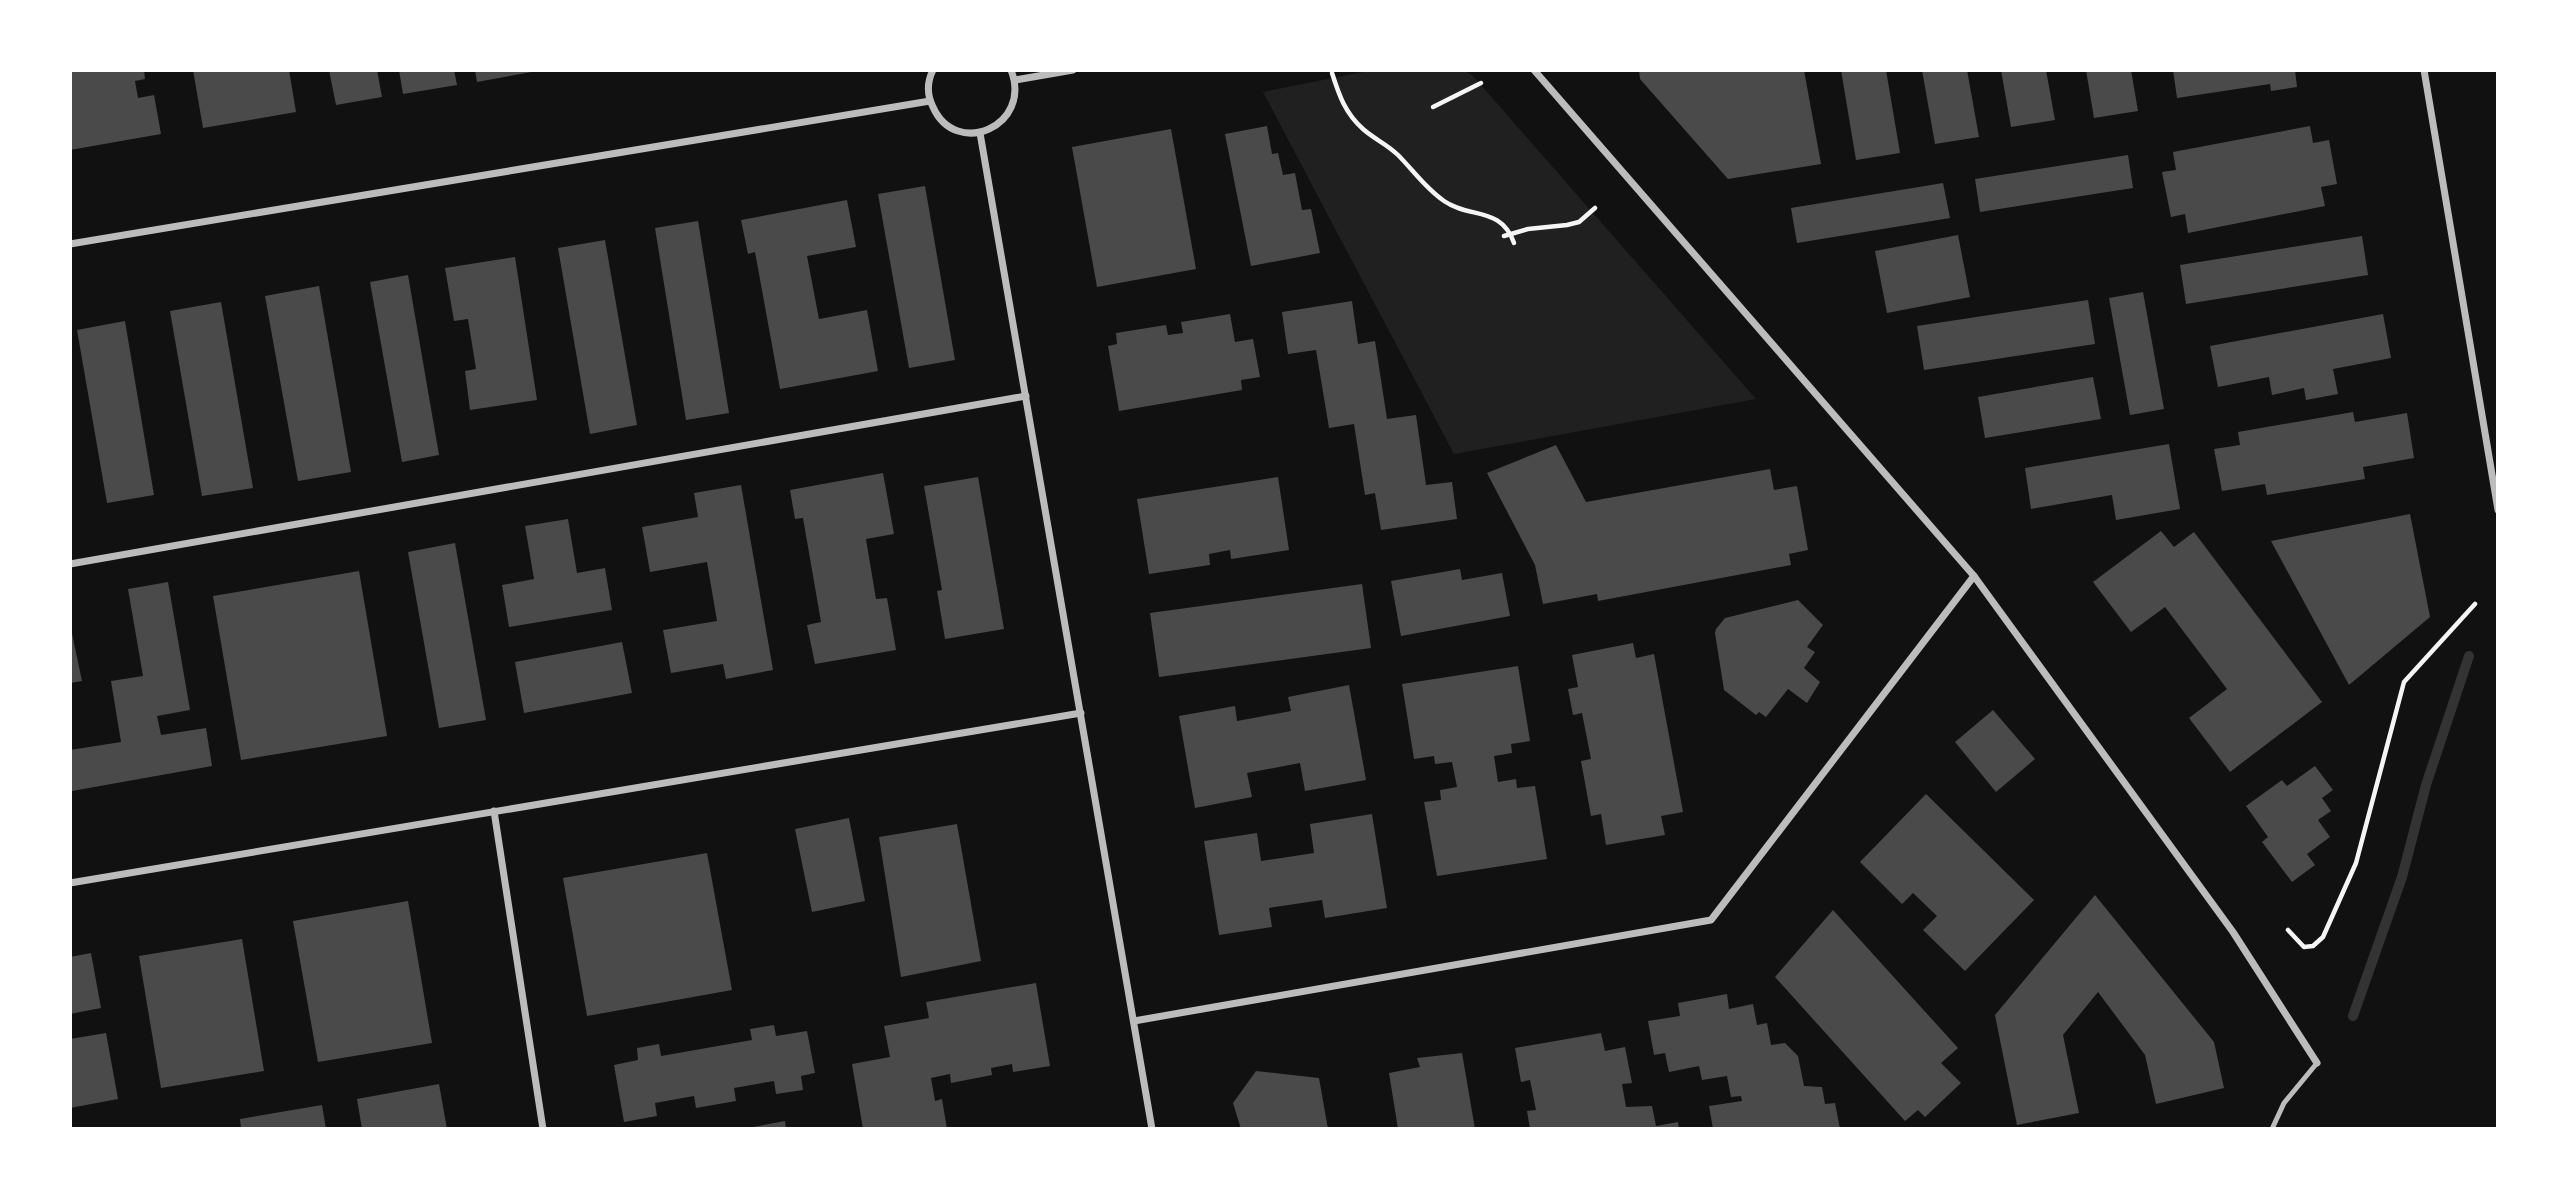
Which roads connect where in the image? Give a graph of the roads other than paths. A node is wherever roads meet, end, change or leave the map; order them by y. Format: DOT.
graph roads {
  1 [pos="933,70"];
  2 [pos="1011,70"];
  3 [pos="1073,70"];
  4 [pos="1534,70"];
  5 [pos="2424,70"];
  6 [pos="1015,80"];
  7 [pos="930,101"];
  8 [pos="980,133"];
  9 [pos="70,244"];
  10 [pos="1026,396"];
  11 [pos="2498,510"];
  12 [pos="70,564"];
  13 [pos="1974,576"];
  14 [pos="1080,713"];
  15 [pos="494,811"];
  16 [pos="70,883"];
  17 [pos="1134,1021"];
  18 [pos="2317,1063"];
  19 [pos="544,1129"];
  20 [pos="1152,1129"];
  21 [pos="2272,1129"];
  1 -- 7 [label="street"];
  2 -- 6 [label="street"];
  3 -- 6 [label="street"];
  4 -- 13 [label="street"];
  5 -- 11 [label="street"];
  6 -- 8 [label="street"];
  7 -- 8 [label="street"];
  7 -- 9 [label="street"];
  8 -- 10 [label="street"];
  10 -- 12 [label="street"];
  10 -- 14 [label="street"];
  13 -- 17 [label="street"];
  13 -- 18 [label="street"];
  14 -- 15 [label="street"];
  14 -- 17 [label="street"];
  15 -- 16 [label="street"];
  15 -- 19 [label="street"];
  17 -- 20 [label="street"];
  18 -- 21 [label="lane"];
}
